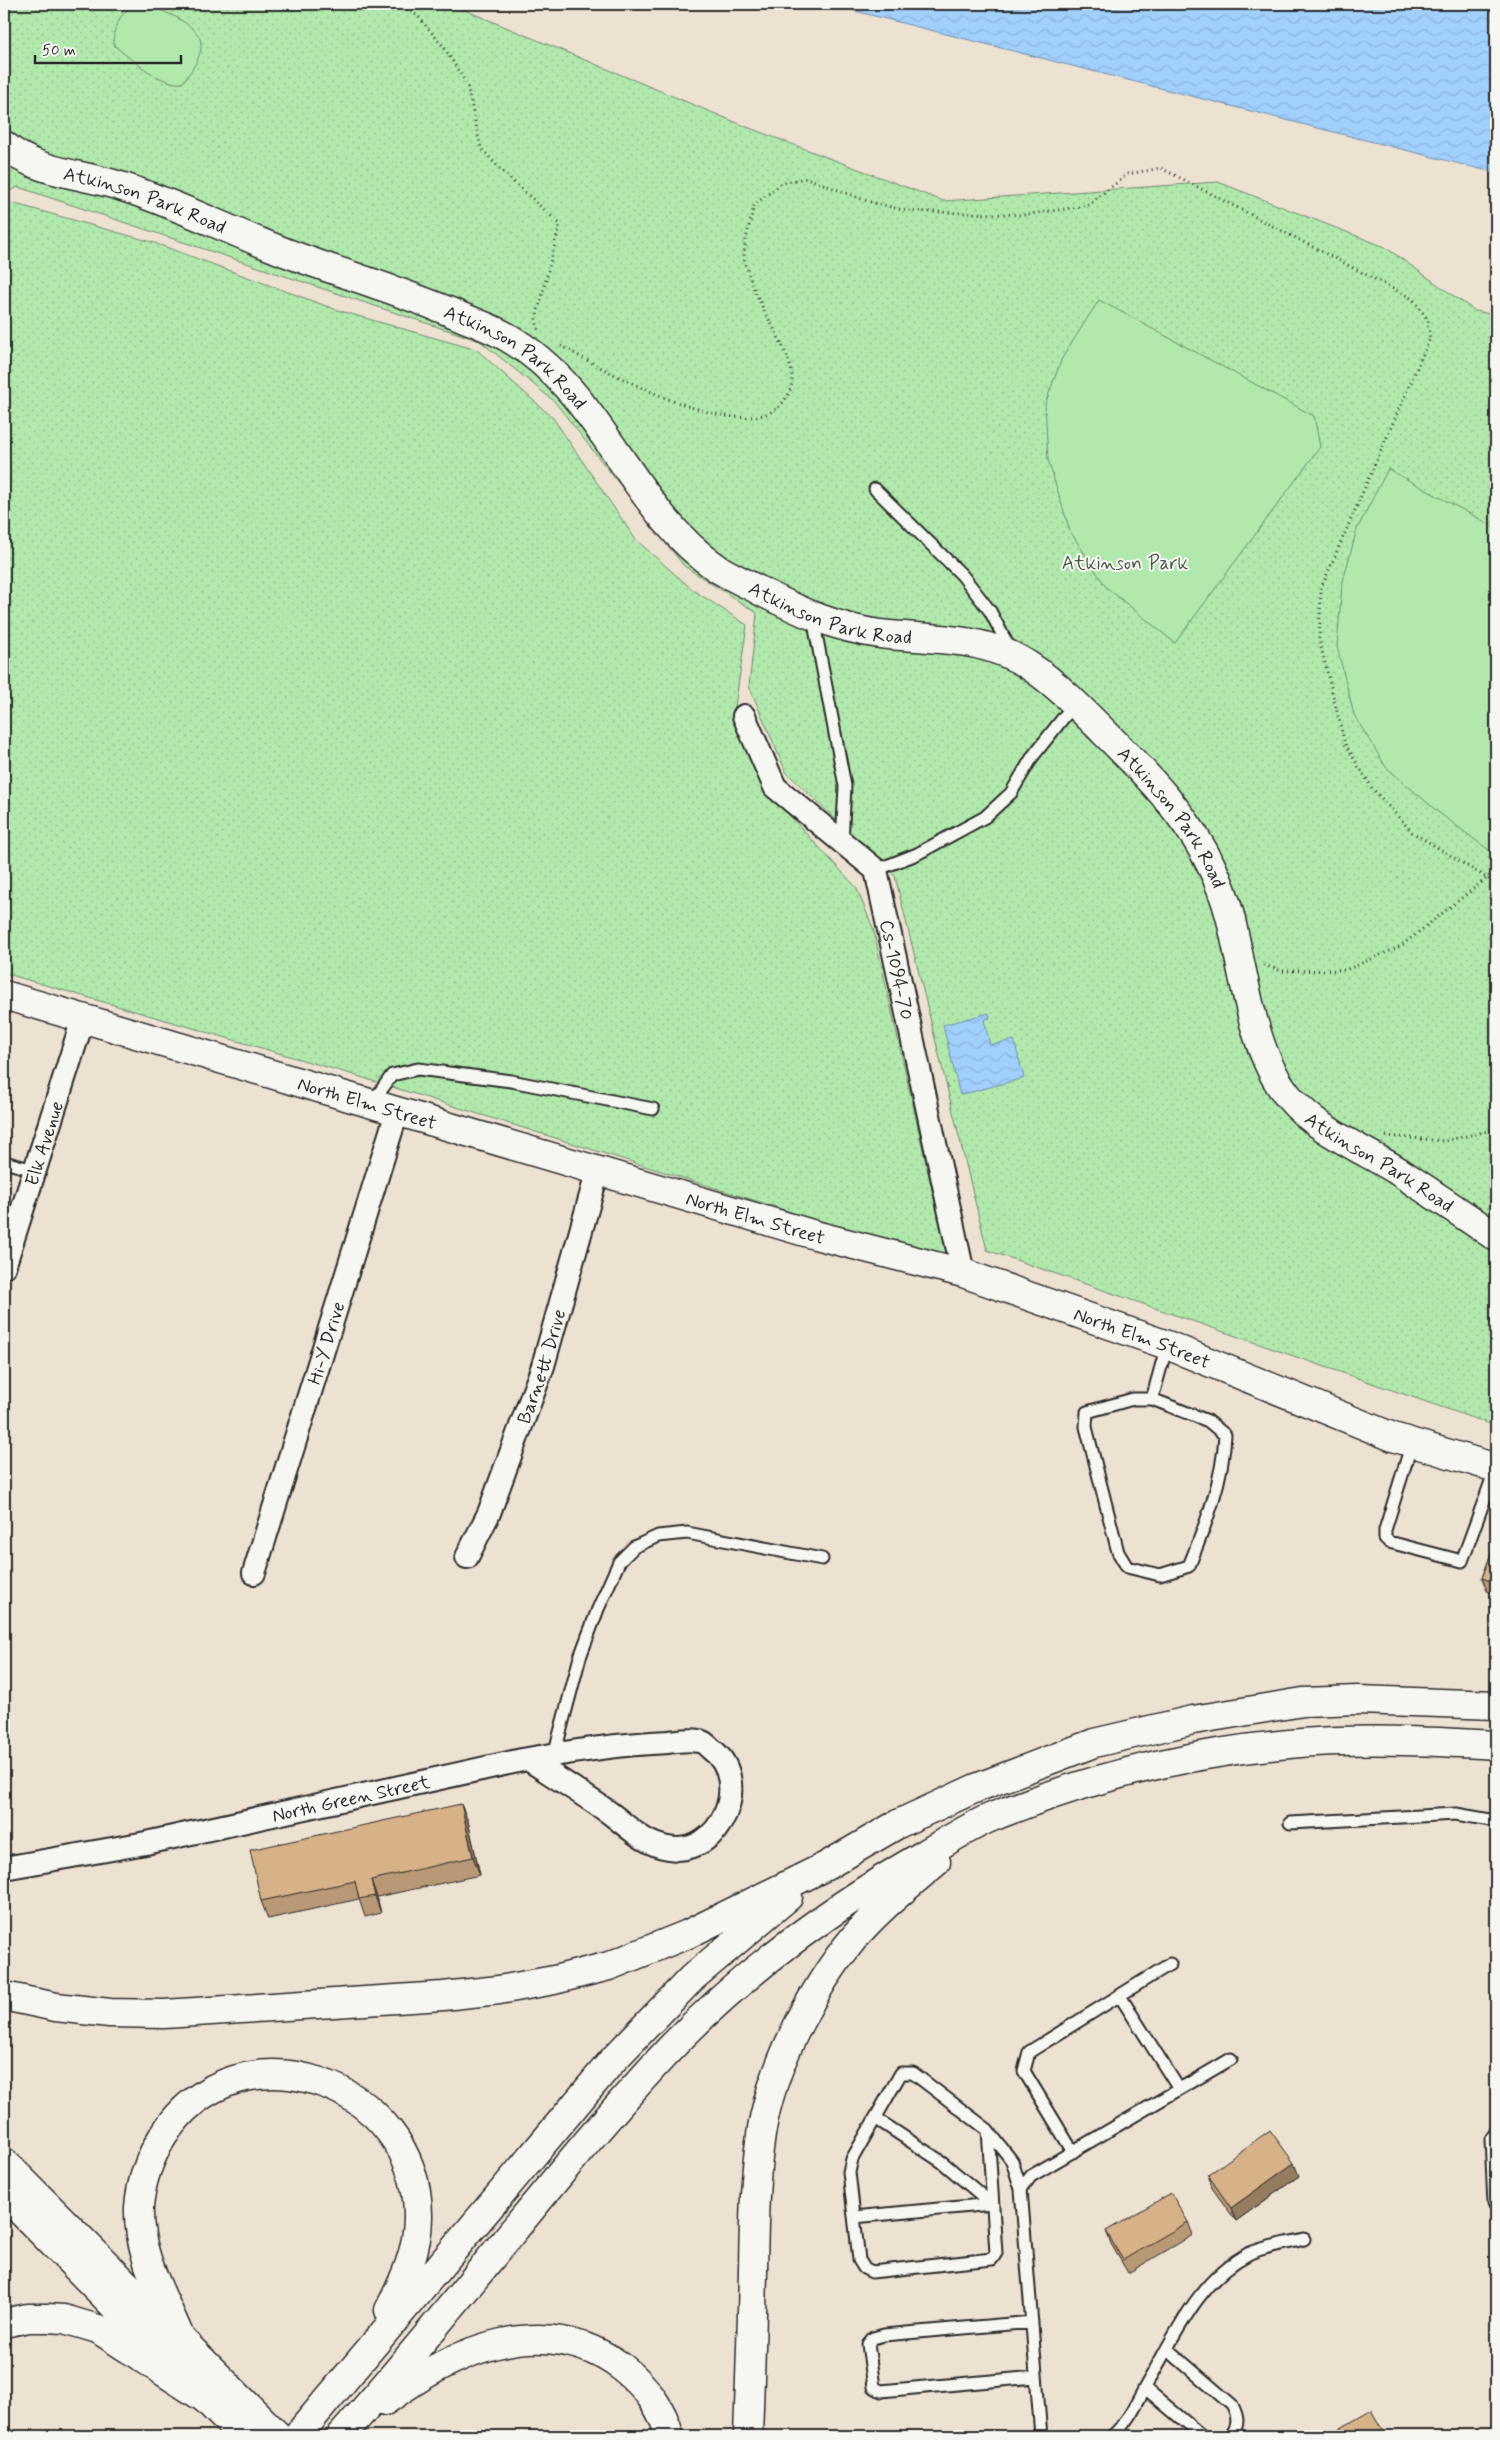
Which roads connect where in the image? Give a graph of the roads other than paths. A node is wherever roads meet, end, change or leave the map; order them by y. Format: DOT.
graph roads {
  1 [pos="4,145"];
  2 [pos="875,489"];
  3 [pos="812,616"];
  4 [pos="1013,656"];
  5 [pos="1075,703"];
  6 [pos="744,716"];
  7 [pos="842,842"];
  8 [pos="876,870"];
  9 [pos="4,995"];
  10 [pos="83,1019"];
  11 [pos="372,1103"];
  12 [pos="653,1109"];
  13 [pos="397,1112"];
  14 [pos="4,1162"];
  15 [pos="34,1170"];
  16 [pos="598,1170"];
  17 [pos="1496,1237"];
  18 [pos="4,1267"];
  19 [pos="963,1273"];
  20 [pos="1166,1345"];
  21 [pos="1152,1399"];
  22 [pos="1412,1443"];
  23 [pos="1496,1468"];
  24 [pos="467,1557"];
  25 [pos="822,1559"];
  26 [pos="254,1573"];
  27 [pos="1496,1705"];
  28 [pos="1496,1745"];
  29 [pos="554,1755"];
  30 [pos="528,1759"];
  31 [pos="989,1818"];
  32 [pos="1496,1821"];
  33 [pos="1290,1823"];
  34 [pos="826,1866"];
  35 [pos="4,1868"];
  36 [pos="1170,1964"];
  37 [pos="4,1996"];
  38 [pos="1120,1996"];
  39 [pos="1231,2059"];
  40 [pos="1179,2089"];
  41 [pos="875,2118"];
  42 [pos="988,2130"];
  43 [pos="1496,2132"];
  44 [pos="1073,2152"];
  45 [pos="4,2162"];
  46 [pos="1021,2189"];
  47 [pos="4,2194"];
  48 [pos="992,2204"];
  49 [pos="1496,2207"];
  50 [pos="854,2217"];
  51 [pos="1304,2240"];
  52 [pos="753,2271"];
  53 [pos="1032,2322"];
  54 [pos="4,2323"];
  55 [pos="179,2335"];
  56 [pos="1167,2349"];
  57 [pos="356,2365"];
  58 [pos="1036,2377"];
  59 [pos="1145,2388"];
  60 [pos="204,2398"];
  61 [pos="242,2436"];
  62 [pos="278,2436"];
  63 [pos="297,2436"];
  64 [pos="341,2436"];
  65 [pos="669,2436"];
  66 [pos="748,2436"];
  67 [pos="761,2436"];
  68 [pos="1041,2436"];
  69 [pos="1112,2436"];
  70 [pos="1202,2436"];
  71 [pos="1230,2436"];
  1 -- 3 [label="main road, Atkinson Park Road"];
  2 -- 4 [label="lane"];
  3 -- 4 [label="main road, Atkinson Park Road"];
  3 -- 7 [label="lane"];
  4 -- 5 [label="main road, Atkinson Park Road"];
  5 -- 8 [label="lane"];
  5 -- 17 [label="main road, Atkinson Park Road"];
  6 -- 7 [label="street"];
  7 -- 8 [label="street"];
  8 -- 19 [label="street, Cs-1094-70"];
  9 -- 10 [label="main road, North Elm Street"];
  10 -- 11 [label="main road, North Elm Street"];
  10 -- 15 [label="street, Elk Avenue"];
  11 -- 12 [label="lane"];
  11 -- 13 [label="main road, North Elm Street"];
  13 -- 16 [label="main road, North Elm Street"];
  13 -- 26 [label="street, Hi-Y Drive"];
  14 -- 15 [label="lane"];
  15 -- 18 [label="street, Elk Avenue"];
  16 -- 19 [label="main road, North Elm Street"];
  16 -- 24 [label="street, Barnett Drive"];
  19 -- 20 [label="main road, North Elm Street"];
  20 -- 21 [label="lane"];
  20 -- 22 [label="main road, North Elm Street"];
  21 -- 21 [label="lane"];
  22 -- 23 [label="main road, North Elm Street"];
  22 -- 23 [label="lane"];
  25 -- 29 [label="lane"];
  27 -- 34 [label="main road"];
  28 -- 31 [label="main road"];
  29 -- 30 [label="street, North Green Street"];
  29 -- 30 [label="street, North Green Street"];
  30 -- 35 [label="street, North Green Street"];
  31 -- 52 [label="main road"];
  31 -- 64 [label="main road"];
  32 -- 33 [label="lane"];
  34 -- 37 [label="main road"];
  34 -- 57 [label="main road"];
  36 -- 38 [label="lane"];
  38 -- 40 [label="lane"];
  38 -- 44 [label="lane"];
  39 -- 40 [label="lane"];
  40 -- 44 [label="lane"];
  41 -- 42 [label="lane"];
  41 -- 48 [label="lane"];
  41 -- 50 [label="lane"];
  42 -- 46 [label="lane"];
  42 -- 48 [label="lane"];
  43 -- 49 [label="lane"];
  44 -- 46 [label="lane"];
  45 -- 55 [label="main road"];
  46 -- 53 [label="lane"];
  47 -- 60 [label="main road"];
  48 -- 50 [label="lane"];
  48 -- 50 [label="lane"];
  51 -- 56 [label="lane"];
  52 -- 66 [label="main road"];
  52 -- 67 [label="main road"];
  53 -- 58 [label="lane"];
  53 -- 58 [label="lane"];
  54 -- 60 [label="main road"];
  55 -- 57 [label="main road"];
  55 -- 62 [label="main road"];
  56 -- 59 [label="lane"];
  56 -- 71 [label="lane"];
  57 -- 63 [label="main road"];
  58 -- 68 [label="lane"];
  59 -- 69 [label="lane"];
  59 -- 70 [label="lane"];
  60 -- 61 [label="main road"];
  64 -- 65 [label="main road"];
}
